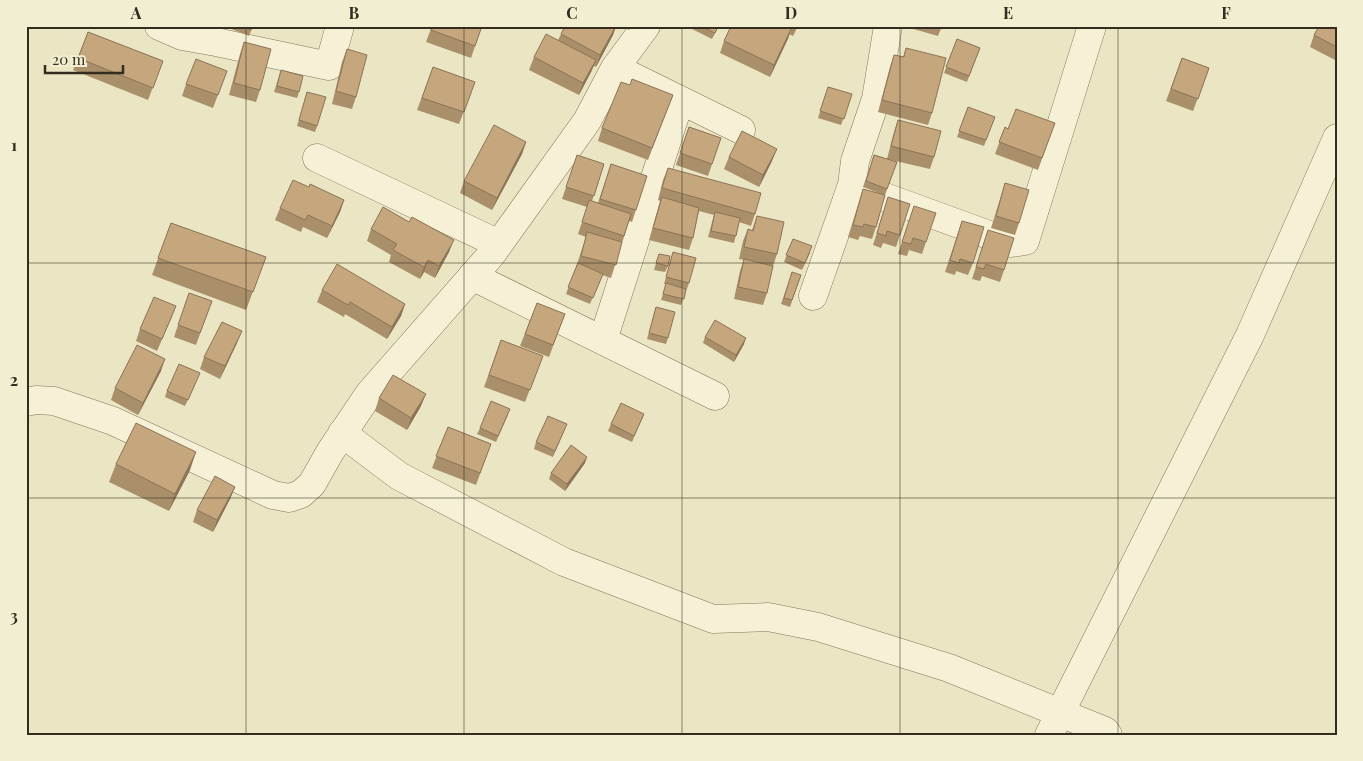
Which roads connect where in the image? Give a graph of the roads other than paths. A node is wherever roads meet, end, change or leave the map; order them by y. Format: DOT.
graph roads {
  1 [pos="159,26"];
  2 [pos="340,26"];
  3 [pos="646,26"];
  4 [pos="888,26"];
  5 [pos="1092,26"];
  6 [pos="615,68"];
  7 [pos="680,100"];
  8 [pos="741,130"];
  9 [pos="1337,138"];
  10 [pos="317,158"];
  11 [pos="852,185"];
  12 [pos="499,244"];
  13 [pos="472,276"];
  14 [pos="813,296"];
  15 [pos="602,340"];
  16 [pos="715,396"];
  17 [pos="26,402"];
  18 [pos="342,433"];
  19 [pos="1054,724"];
  20 [pos="1108,735"];
  1 -- 2 [label="street"];
  3 -- 6 [label="street"];
  4 -- 11 [label="street"];
  5 -- 11 [label="street"];
  6 -- 7 [label="street"];
  6 -- 12 [label="street"];
  7 -- 8 [label="street"];
  7 -- 15 [label="street"];
  9 -- 19 [label="street"];
  10 -- 12 [label="street"];
  11 -- 14 [label="street"];
  12 -- 13 [label="street"];
  13 -- 15 [label="street"];
  13 -- 18 [label="street"];
  15 -- 16 [label="street"];
  17 -- 18 [label="street"];
  18 -- 19 [label="street"];
  19 -- 20 [label="street"];
}
